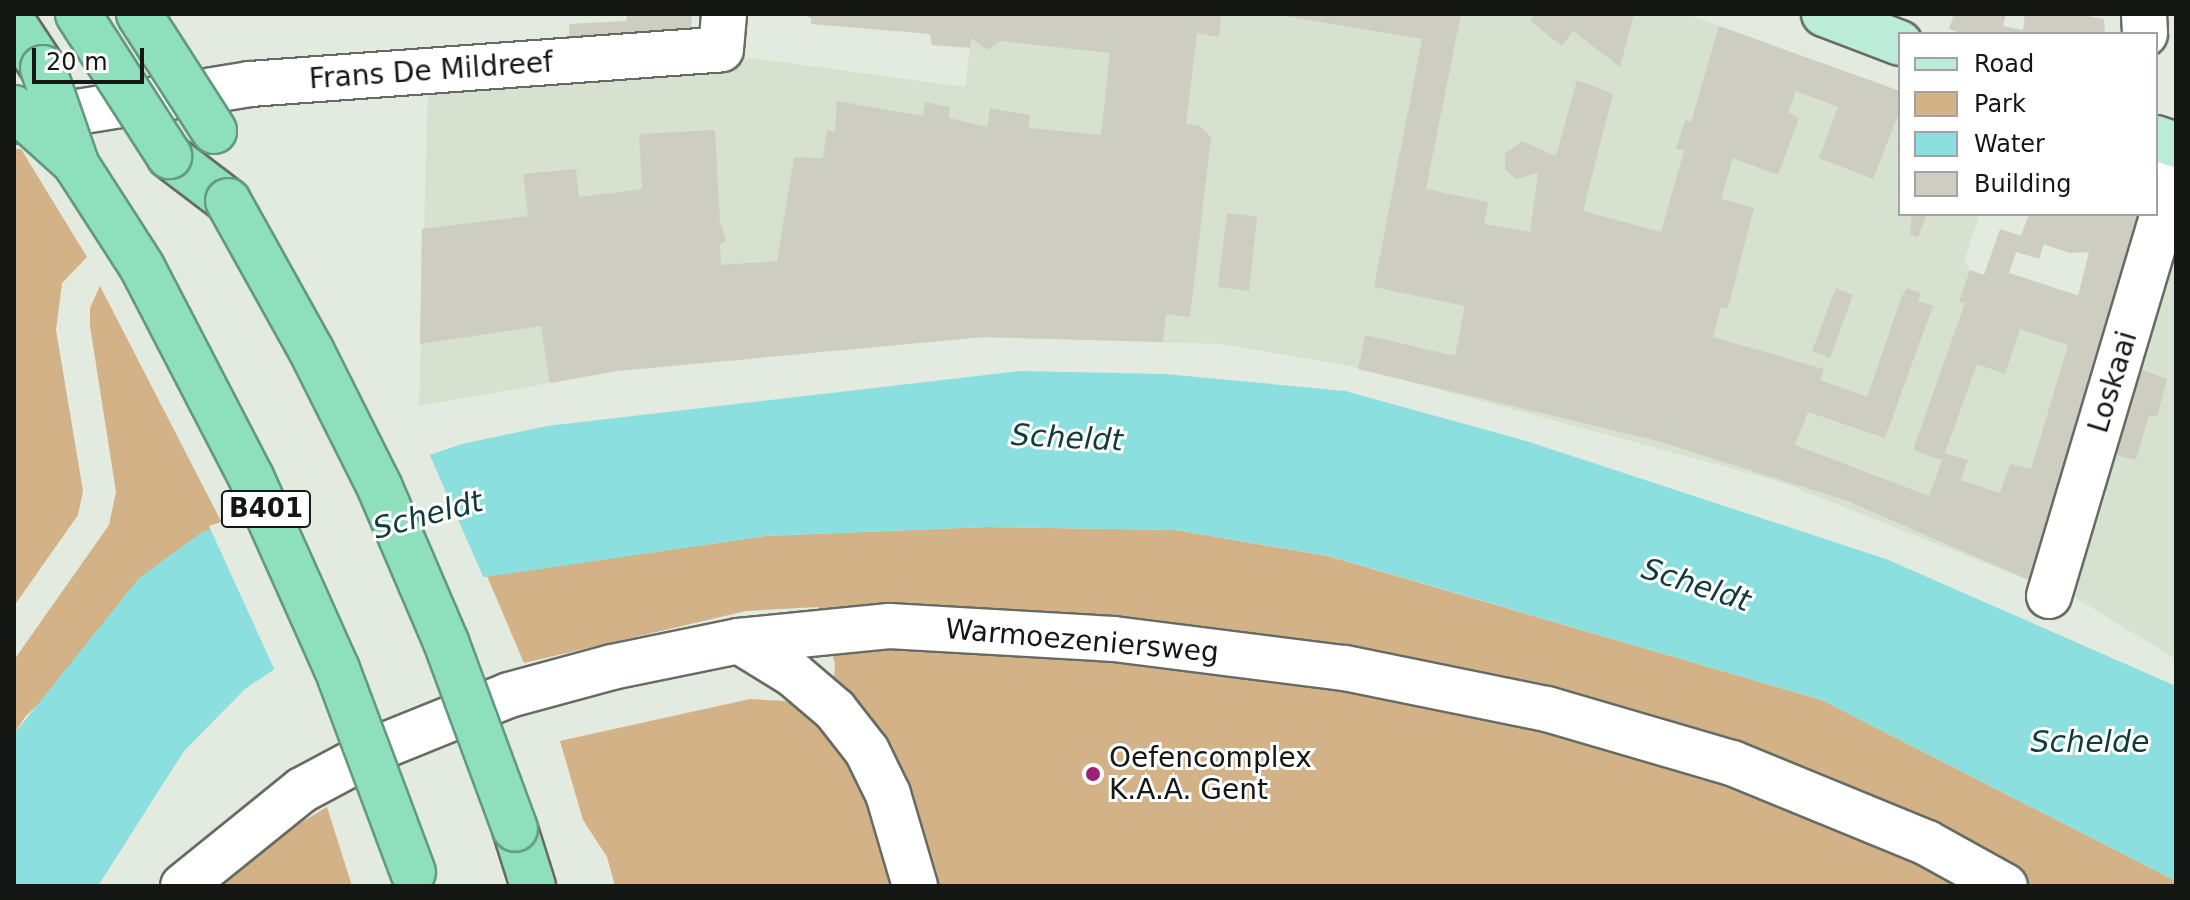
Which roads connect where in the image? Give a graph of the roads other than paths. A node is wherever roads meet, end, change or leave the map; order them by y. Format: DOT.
graph roads {
  1 [pos="78,14"];
  2 [pos="139,14"];
  3 [pos="724,14"];
  4 [pos="1824,14"];
  5 [pos="14,24"];
  6 [pos="1898,42"];
  7 [pos="14,108"];
  8 [pos="14,123"];
  9 [pos="77,166"];
  10 [pos="2176,169"];
  11 [pos="228,201"];
  12 [pos="2049,596"];
  13 [pos="739,641"];
  14 [pos="416,881"];
  15 [pos="183,886"];
  16 [pos="533,886"];
  17 [pos="915,886"];
  18 [pos="2005,886"];
  1 -- 11 [label="highway, bridge"];
  2 -- 11 [label="highway, bridge"];
  3 -- 8 [label="street, Frans De Mildreef"];
  4 -- 6 [label="main road"];
  5 -- 9 [label="highway, B401, bridge"];
  7 -- 9 [label="highway, bridge"];
  9 -- 14 [label="highway, B401, bridge"];
  10 -- 12 [label="street, Loskaai"];
  11 -- 16 [label="highway, bridge"];
  13 -- 15 [label="street, Warmoezeniersweg"];
  13 -- 17 [label="street"];
  13 -- 18 [label="street, Warmoezeniersweg"];
}
